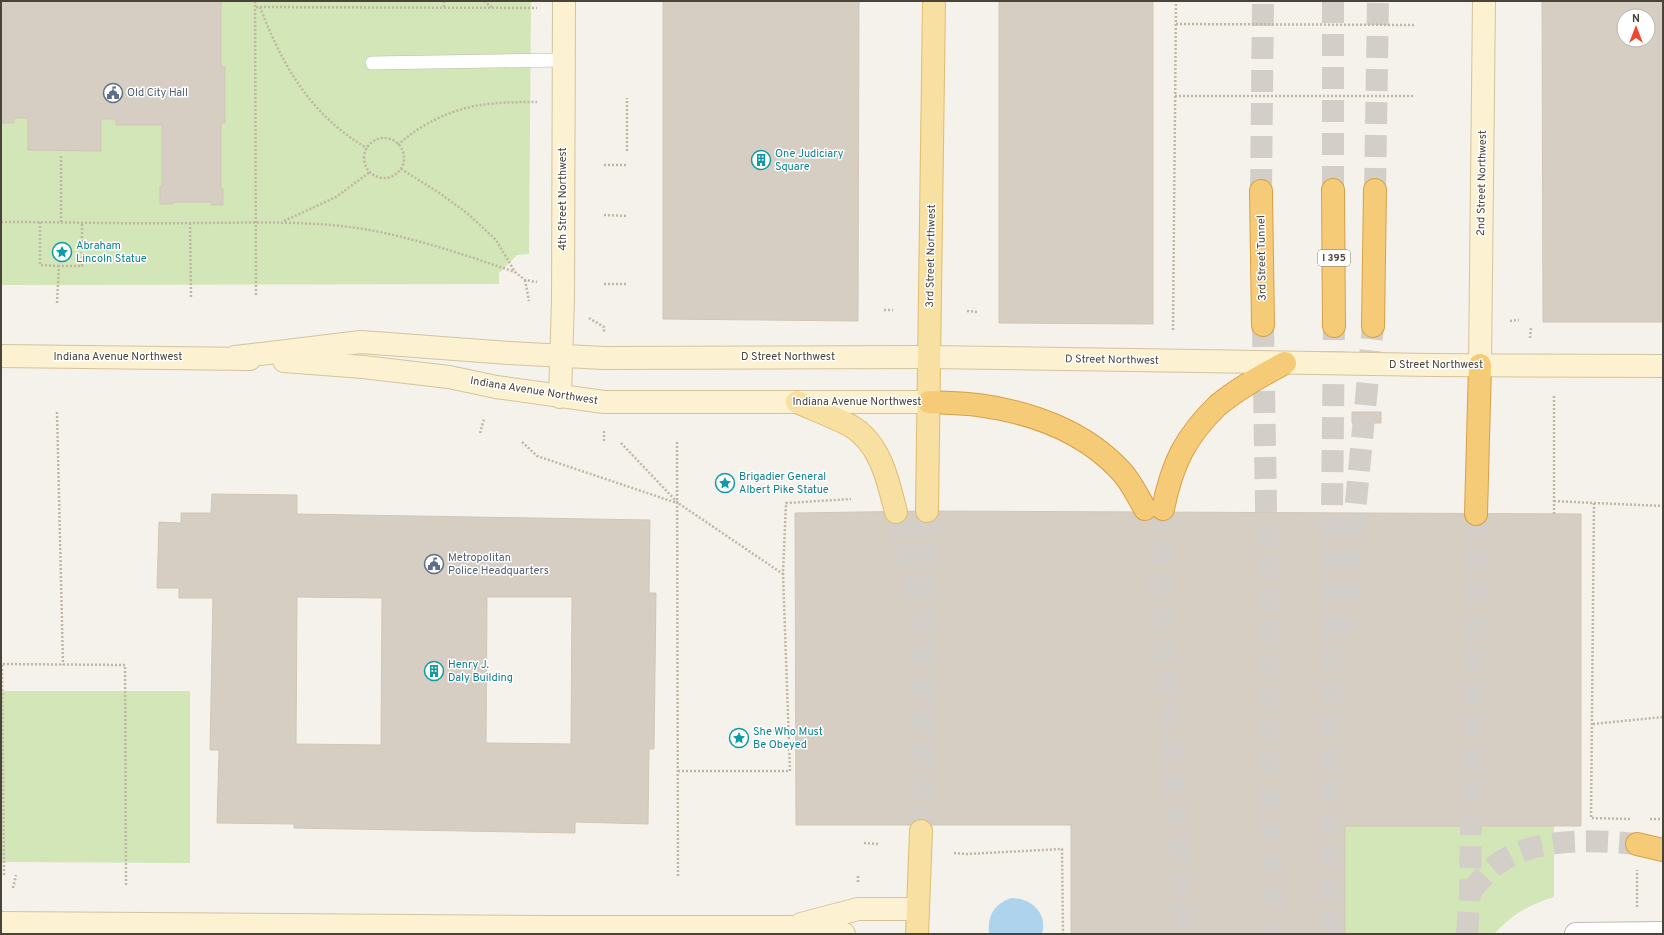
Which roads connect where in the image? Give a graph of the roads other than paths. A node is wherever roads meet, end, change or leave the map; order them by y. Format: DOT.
graph roads {
  1 [pos="564,1"];
  2 [pos="934,1"];
  3 [pos="1484,1"];
  4 [pos="564,60"];
  5 [pos="372,63"];
  6 [pos="1333,190"];
  7 [pos="1375,190"];
  8 [pos="1261,191"];
  9 [pos="1263,325"];
  10 [pos="1334,326"];
  11 [pos="1373,326"];
  12 [pos="1,356"];
  13 [pos="561,356"];
  14 [pos="236,357"];
  15 [pos="930,357"];
  16 [pos="1284,363"];
  17 [pos="1480,365"];
  18 [pos="1663,366"];
  19 [pos="560,397"];
  20 [pos="797,402"];
  21 [pos="929,402"];
  22 [pos="927,511"];
  23 [pos="896,512"];
  24 [pos="1476,514"];
  25 [pos="921,831"];
  26 [pos="1663,850"];
  27 [pos="1637,854"];
  28 [pos="918,909"];
  29 [pos="1,923"];
  30 [pos="790,927"];
  31 [pos="373,930"];
  32 [pos="551,931"];
  33 [pos="1663,933"];
  34 [pos="844,934"];
  35 [pos="917,934"];
  36 [pos="1576,934"];
  1 -- 4 [label="street, 4th Street Northwest"];
  2 -- 15 [label="main road, 3rd Street Northwest"];
  3 -- 17 [label="street, 2nd Street Northwest"];
  4 -- 5 [label="lane"];
  4 -- 13 [label="street, 4th Street Northwest"];
  6 -- 10 [label="highway, I 395"];
  7 -- 11 [label="highway"];
  8 -- 9 [label="highway, 3rd Street Tunnel"];
  12 -- 14 [label="street, Indiana Avenue Northwest"];
  13 -- 14 [label="street, Indiana Avenue Northwest"];
  13 -- 15 [label="street, D Street Northwest"];
  13 -- 19 [label="street, 4th Street Northwest"];
  14 -- 19 [label="street, Indiana Avenue Northwest"];
  15 -- 16 [label="street, D Street Northwest, bridge"];
  15 -- 21 [label="main road, 3rd Street Northwest"];
  16 -- 17 [label="street, D Street Northwest, bridge"];
  16 -- 21 [label="highway, bridge"];
  17 -- 18 [label="street, D Street Northwest"];
  17 -- 24 [label="highway"];
  19 -- 20 [label="street, Indiana Avenue Northwest"];
  20 -- 21 [label="street, Indiana Avenue Northwest"];
  20 -- 23 [label="main road"];
  21 -- 22 [label="main road, 3rd Street Northwest"];
  25 -- 28 [label="main road"];
  26 -- 27 [label="highway"];
  28 -- 30 [label="street"];
  28 -- 35 [label="main road"];
  29 -- 31 [label="street"];
  30 -- 32 [label="street"];
  30 -- 34 [label="street"];
  31 -- 32 [label="street"];
  33 -- 36 [label="street"];
}
